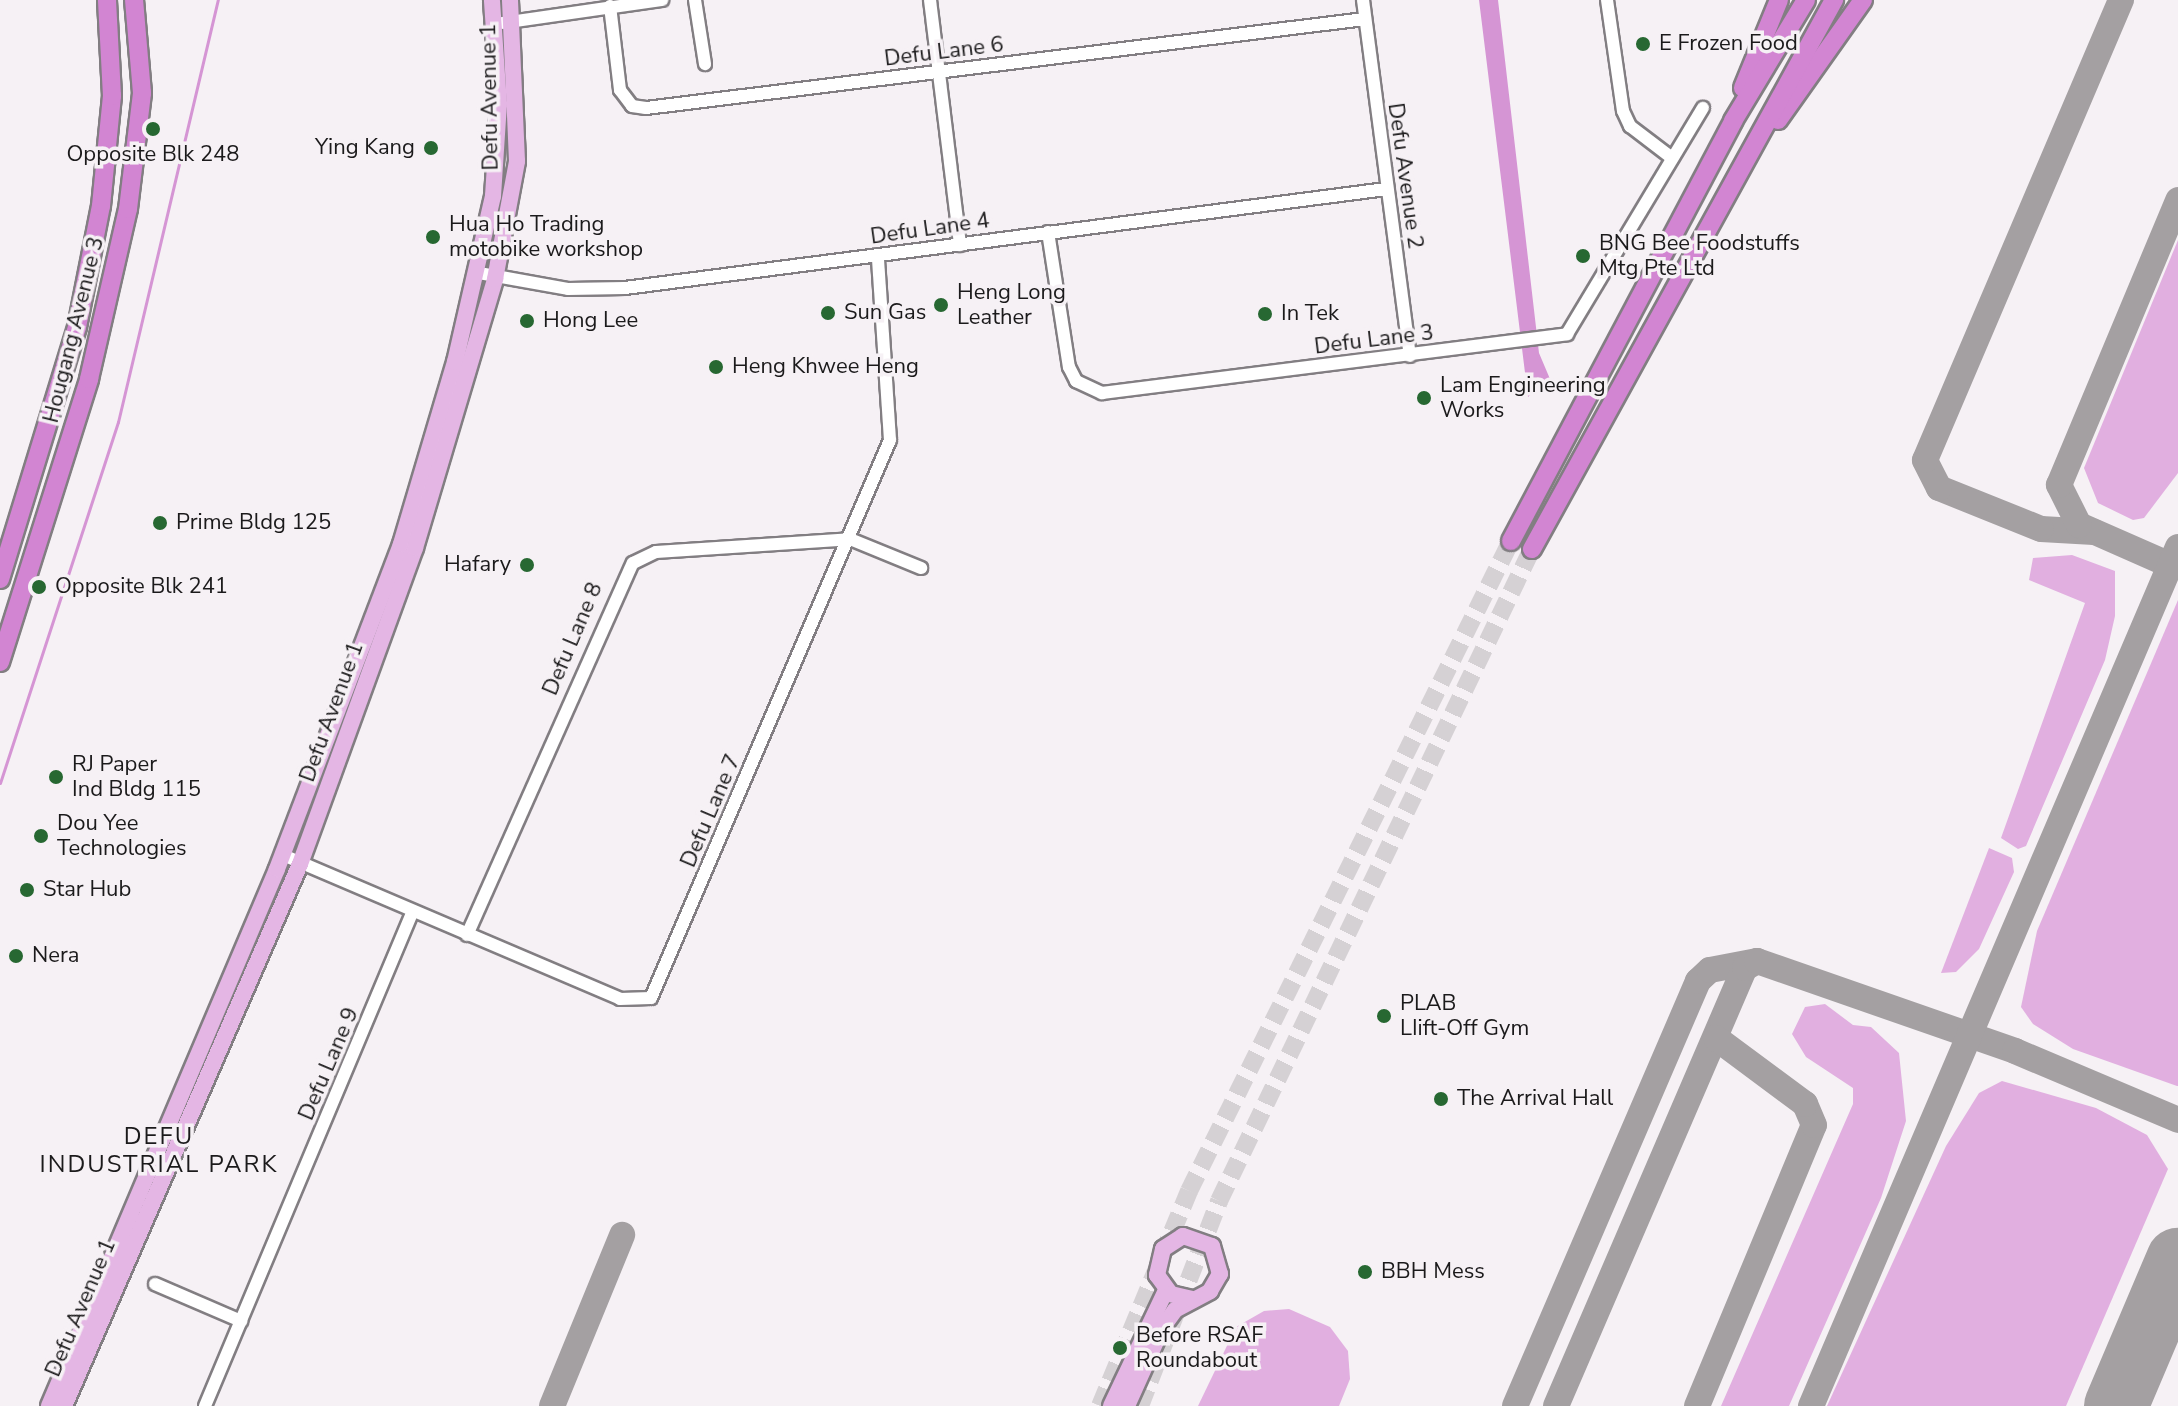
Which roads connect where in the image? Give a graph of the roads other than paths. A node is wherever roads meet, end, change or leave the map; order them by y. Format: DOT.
graph roads {
  1 [pos="107,0"];
  2 [pos="134,0"];
  3 [pos="492,0"];
  4 [pos="510,0"];
  5 [pos="662,0"];
  6 [pos="695,0"];
  7 [pos="930,0"];
  8 [pos="1363,0"];
  9 [pos="1607,0"];
  10 [pos="1779,0"];
  11 [pos="1806,0"];
  12 [pos="1834,0"];
  13 [pos="1863,0"];
  14 [pos="610,6"];
  15 [pos="1365,19"];
  16 [pos="504,23"];
  17 [pos="705,64"];
  18 [pos="939,73"];
  19 [pos="1703,108"];
  20 [pos="1733,121"];
  21 [pos="1672,158"];
  22 [pos="1746,160"];
  23 [pos="1386,189"];
  24 [pos="1048,232"];
  25 [pos="960,245"];
  26 [pos="878,257"];
  27 [pos="487,276"];
  28 [pos="107,308"];
  29 [pos="77,327"];
  30 [pos="1410,356"];
  31 [pos="850,539"];
  32 [pos="1511,541"];
  33 [pos="1532,549"];
  34 [pos="921,568"];
  35 [pos="0,579"];
  36 [pos="0,662"];
  37 [pos="283,855"];
  38 [pos="300,864"];
  39 [pos="412,913"];
  40 [pos="467,935"];
  41 [pos="155,1284"];
  42 [pos="1166,1290"];
  43 [pos="1192,1299"];
  44 [pos="241,1321"];
  45 [pos="54,1406"];
  46 [pos="205,1406"];
  47 [pos="1111,1406"];
  48 [pos="1127,1406"];
  1 -- 29 [label="highway, Hougang Avenue 3"];
  2 -- 28 [label="highway, Hougang Avenue 3"];
  3 -- 16 [label="main road, Defu Avenue 1"];
  4 -- 16 [label="main road, Defu Avenue 1"];
  5 -- 14 [label="street"];
  6 -- 17 [label="street"];
  7 -- 18 [label="street"];
  8 -- 15 [label="street, Defu Avenue 2"];
  9 -- 21 [label="street"];
  10 -- 20 [label="highway"];
  11 -- 20 [label="highway"];
  12 -- 22 [label="highway"];
  13 -- 22 [label="highway"];
  14 -- 16 [label="street"];
  14 -- 18 [label="street, Defu Lane 6"];
  15 -- 18 [label="street, Defu Lane 6"];
  15 -- 23 [label="street, Defu Avenue 2"];
  16 -- 27 [label="main road, Defu Avenue 1"];
  18 -- 25 [label="street"];
  19 -- 21 [label="street, Defu Lane 3"];
  20 -- 32 [label="highway"];
  21 -- 30 [label="street, Defu Lane 3"];
  22 -- 33 [label="highway"];
  23 -- 24 [label="street, Defu Lane 4"];
  23 -- 30 [label="street, Defu Avenue 2"];
  24 -- 25 [label="street, Defu Lane 4"];
  24 -- 30 [label="street, Defu Lane 3"];
  25 -- 26 [label="street, Defu Lane 4"];
  26 -- 27 [label="street, Defu Lane 4"];
  26 -- 31 [label="street, Defu Lane 7"];
  27 -- 37 [label="main road, Defu Avenue 1"];
  27 -- 38 [label="main road, Defu Avenue 1"];
  28 -- 29 [label="highway"];
  28 -- 36 [label="highway, Hougang Avenue 3"];
  29 -- 35 [label="highway, Hougang Avenue 3"];
  31 -- 34 [label="street"];
  31 -- 40 [label="street, Defu Lane 8"];
  31 -- 40 [label="street, Defu Lane 7"];
  37 -- 38 [label="street, Defu Lane 7"];
  37 -- 45 [label="main road, Defu Avenue 1"];
  38 -- 39 [label="street, Defu Lane 7"];
  38 -- 45 [label="main road, Defu Avenue 1"];
  39 -- 40 [label="street, Defu Lane 7"];
  39 -- 44 [label="street, Defu Lane 9"];
  41 -- 44 [label="street"];
  42 -- 43 [label="main road"];
  42 -- 43 [label="main road"];
  42 -- 47 [label="main road"];
  43 -- 48 [label="main road"];
  44 -- 46 [label="street, Defu Lane 9"];
}
